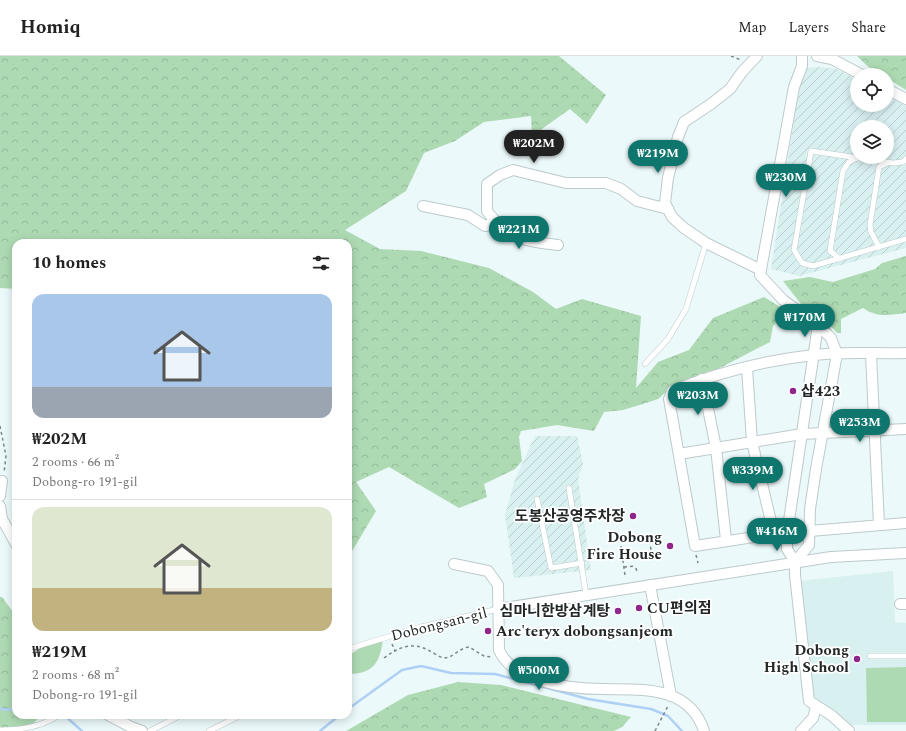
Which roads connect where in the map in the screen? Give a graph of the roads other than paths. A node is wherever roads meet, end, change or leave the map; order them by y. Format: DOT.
graph roads {
  1 [pos="757,56"];
  2 [pos="802,56"];
  3 [pos="817,56"];
  4 [pos="850,68"];
  5 [pos="894,93"];
  6 [pos="906,99"];
  7 [pos="850,157"];
  8 [pos="906,159"];
  9 [pos="850,162"];
  10 [pos="894,162"];
  11 [pos="884,164"];
  12 [pos="423,206"];
  13 [pos="668,209"];
  14 [pos="496,222"];
  15 [pos="906,239"];
  16 [pos="706,243"];
  17 [pos="558,246"];
  18 [pos="879,247"];
  19 [pos="840,259"];
  20 [pos="761,270"];
  21 [pos="818,325"];
  22 [pos="906,353"];
  23 [pos="836,354"];
  24 [pos="871,354"];
  25 [pos="814,355"];
  26 [pos="645,364"];
  27 [pos="747,368"];
  28 [pos="702,379"];
  29 [pos="906,429"];
  30 [pos="875,431"];
  31 [pos="817,433"];
  32 [pos="802,434"];
  33 [pos="752,442"];
  34 [pos="716,448"];
  35 [pos="679,454"];
  36 [pos="2,481"];
  37 [pos="569,488"];
  38 [pos="0,496"];
  39 [pos="537,499"];
  40 [pos="0,506"];
  41 [pos="906,523"];
  42 [pos="879,525"];
  43 [pos="809,531"];
  44 [pos="774,534"];
  45 [pos="788,534"];
  46 [pos="12,537"];
  47 [pos="726,540"];
  48 [pos="906,553"];
  49 [pos="795,562"];
  50 [pos="582,563"];
  51 [pos="454,564"];
  52 [pos="650,585"];
  53 [pos="586,594"];
  54 [pos="498,609"];
  55 [pos="352,648"];
  56 [pos="870,656"];
  57 [pos="906,656"];
  58 [pos="670,699"];
  59 [pos="816,707"];
  60 [pos="54,719"];
  61 [pos="116,719"];
  62 [pos="173,719"];
  63 [pos="233,719"];
  64 [pos="0,730"];
  65 [pos="142,731"];
  66 [pos="150,731"];
  67 [pos="209,731"];
  68 [pos="704,731"];
  69 [pos="801,731"];
  70 [pos="849,731"];
  1 -- 13 [label="street"];
  2 -- 20 [label="street"];
  3 -- 4 [label="street"];
  5 -- 6 [label="street"];
  7 -- 19 [label="lane"];
  8 -- 10 [label="lane"];
  9 -- 19 [label="lane"];
  11 -- 18 [label="lane"];
  12 -- 14 [label="street"];
  13 -- 14 [label="street"];
  13 -- 16 [label="street"];
  14 -- 17 [label="street"];
  15 -- 18 [label="lane"];
  16 -- 20 [label="street"];
  16 -- 26 [label="lane"];
  18 -- 19 [label="lane"];
  20 -- 21 [label="street"];
  21 -- 23 [label="street"];
  21 -- 25 [label="street"];
  22 -- 24 [label="street"];
  23 -- 24 [label="street"];
  23 -- 25 [label="street"];
  23 -- 31 [label="street"];
  24 -- 30 [label="street"];
  25 -- 27 [label="street"];
  25 -- 32 [label="street"];
  27 -- 28 [label="street"];
  27 -- 33 [label="street"];
  28 -- 34 [label="street"];
  28 -- 35 [label="street"];
  29 -- 30 [label="street"];
  30 -- 31 [label="street"];
  30 -- 42 [label="street"];
  31 -- 32 [label="street"];
  31 -- 43 [label="street"];
  32 -- 33 [label="street"];
  32 -- 45 [label="street"];
  33 -- 34 [label="street"];
  33 -- 44 [label="street"];
  34 -- 35 [label="street"];
  34 -- 47 [label="street"];
  35 -- 47 [label="street"];
  36 -- 38 [label="street"];
  37 -- 50 [label="lane"];
  39 -- 50 [label="lane"];
  40 -- 46 [label="street"];
  41 -- 42 [label="street"];
  42 -- 43 [label="street"];
  43 -- 45 [label="street"];
  43 -- 49 [label="street"];
  44 -- 45 [label="street"];
  44 -- 47 [label="street"];
  45 -- 49 [label="street"];
  48 -- 49 [label="street, Dobongsan-gil"];
  49 -- 52 [label="street, Dobongsan-gil"];
  49 -- 59 [label="street"];
  50 -- 53 [label="lane"];
  51 -- 54 [label="street"];
  52 -- 53 [label="street, Dobongsan-gil"];
  52 -- 58 [label="street"];
  53 -- 54 [label="street, Dobongsan-gil"];
  54 -- 55 [label="lane, Dobongsan-gil"];
  54 -- 58 [label="street"];
  56 -- 57 [label="lane"];
  58 -- 68 [label="street"];
  59 -- 69 [label="street"];
  59 -- 70 [label="street"];
  60 -- 64 [label="lane"];
  61 -- 65 [label="street"];
  62 -- 66 [label="lane"];
  63 -- 67 [label="lane"];
}
